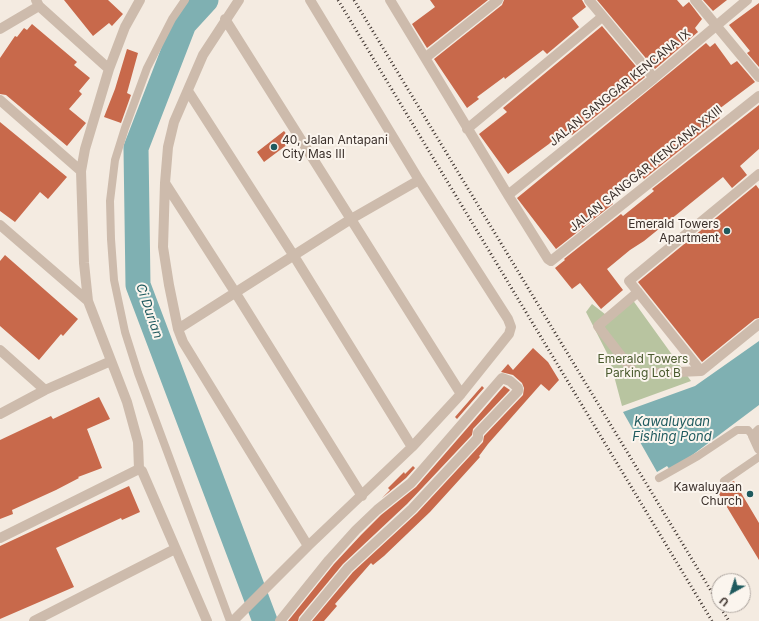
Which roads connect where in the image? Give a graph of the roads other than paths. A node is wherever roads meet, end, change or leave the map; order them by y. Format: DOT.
graph roads {
  1 [pos="140,0"];
  2 [pos="185,0"];
  3 [pos="239,0"];
  4 [pos="310,0"];
  5 [pos="390,0"];
  6 [pos="498,0"];
  7 [pos="589,0"];
  8 [pos="695,0"];
  9 [pos="747,0"];
  10 [pos="38,3"];
  11 [pos="602,17"];
  12 [pos="225,19"];
  13 [pos="717,26"];
  14 [pos="0,29"];
  15 [pos="425,58"];
  16 [pos="109,69"];
  17 [pos="759,77"];
  18 [pos="654,78"];
  19 [pos="188,91"];
  20 [pos="759,96"];
  21 [pos="0,100"];
  22 [pos="467,129"];
  23 [pos="81,171"];
  24 [pos="759,174"];
  25 [pos="419,180"];
  26 [pos="165,183"];
  27 [pos="508,195"];
  28 [pos="351,219"];
  29 [pos="0,226"];
  30 [pos="294,256"];
  31 [pos="235,292"];
  32 [pos="638,292"];
  33 [pos="88,301"];
  34 [pos="759,324"];
  35 [pos="178,329"];
  36 [pos="0,350"];
  37 [pos="111,361"];
  38 [pos="701,371"];
  39 [pos="45,390"];
  40 [pos="461,394"];
  41 [pos="0,414"];
  42 [pos="756,433"];
  43 [pos="412,447"];
  44 [pos="759,449"];
  45 [pos="759,456"];
  46 [pos="139,469"];
  47 [pos="659,478"];
  48 [pos="724,481"];
  49 [pos="362,496"];
  50 [pos="0,538"];
  51 [pos="308,546"];
  52 [pos="175,549"];
  53 [pos="34,621"];
  54 [pos="207,621"];
  55 [pos="230,621"];
  56 [pos="233,621"];
  57 [pos="280,621"];
  58 [pos="304,621"];
  1 -- 16 [label="street"];
  2 -- 55 [label="lane"];
  3 -- 12 [label="street"];
  4 -- 25 [label="street"];
  5 -- 15 [label="street"];
  6 -- 15 [label="street"];
  7 -- 11 [label="street"];
  8 -- 13 [label="street"];
  9 -- 13 [label="street, JALAN SANGGAR KENCANA IX"];
  10 -- 14 [label="street"];
  10 -- 16 [label="street"];
  11 -- 18 [label="street"];
  11 -- 22 [label="street"];
  12 -- 19 [label="street"];
  12 -- 28 [label="street"];
  13 -- 17 [label="street"];
  13 -- 18 [label="street, JALAN SANGGAR KENCANA IX"];
  15 -- 22 [label="street"];
  16 -- 23 [label="street"];
  18 -- 27 [label="street, JALAN SANGGAR KENCANA IX"];
  19 -- 26 [label="street"];
  19 -- 30 [label="street"];
  20 -- 27 [label="street, JALAN SANGGAR KENCANA XXIII"];
  21 -- 23 [label="street"];
  22 -- 27 [label="street"];
  23 -- 33 [label="street"];
  24 -- 32 [label="street"];
  25 -- 28 [label="street"];
  25 -- 40 [label="street"];
  26 -- 31 [label="street"];
  26 -- 35 [label="street"];
  28 -- 30 [label="street"];
  28 -- 40 [label="street"];
  29 -- 33 [label="street"];
  30 -- 31 [label="street"];
  30 -- 43 [label="street"];
  31 -- 35 [label="street"];
  31 -- 49 [label="street"];
  32 -- 38 [label="street"];
  32 -- 38 [label="street"];
  33 -- 37 [label="street"];
  34 -- 38 [label="street"];
  35 -- 51 [label="street"];
  36 -- 39 [label="street"];
  37 -- 39 [label="street"];
  37 -- 46 [label="street"];
  39 -- 41 [label="street"];
  40 -- 43 [label="street"];
  42 -- 44 [label="street"];
  42 -- 47 [label="lane"];
  43 -- 49 [label="street"];
  45 -- 48 [label="lane"];
  46 -- 50 [label="street"];
  46 -- 52 [label="street"];
  49 -- 51 [label="street"];
  51 -- 56 [label="street"];
  52 -- 53 [label="street"];
  52 -- 54 [label="street"];
  57 -- 58 [label="street"];
}
